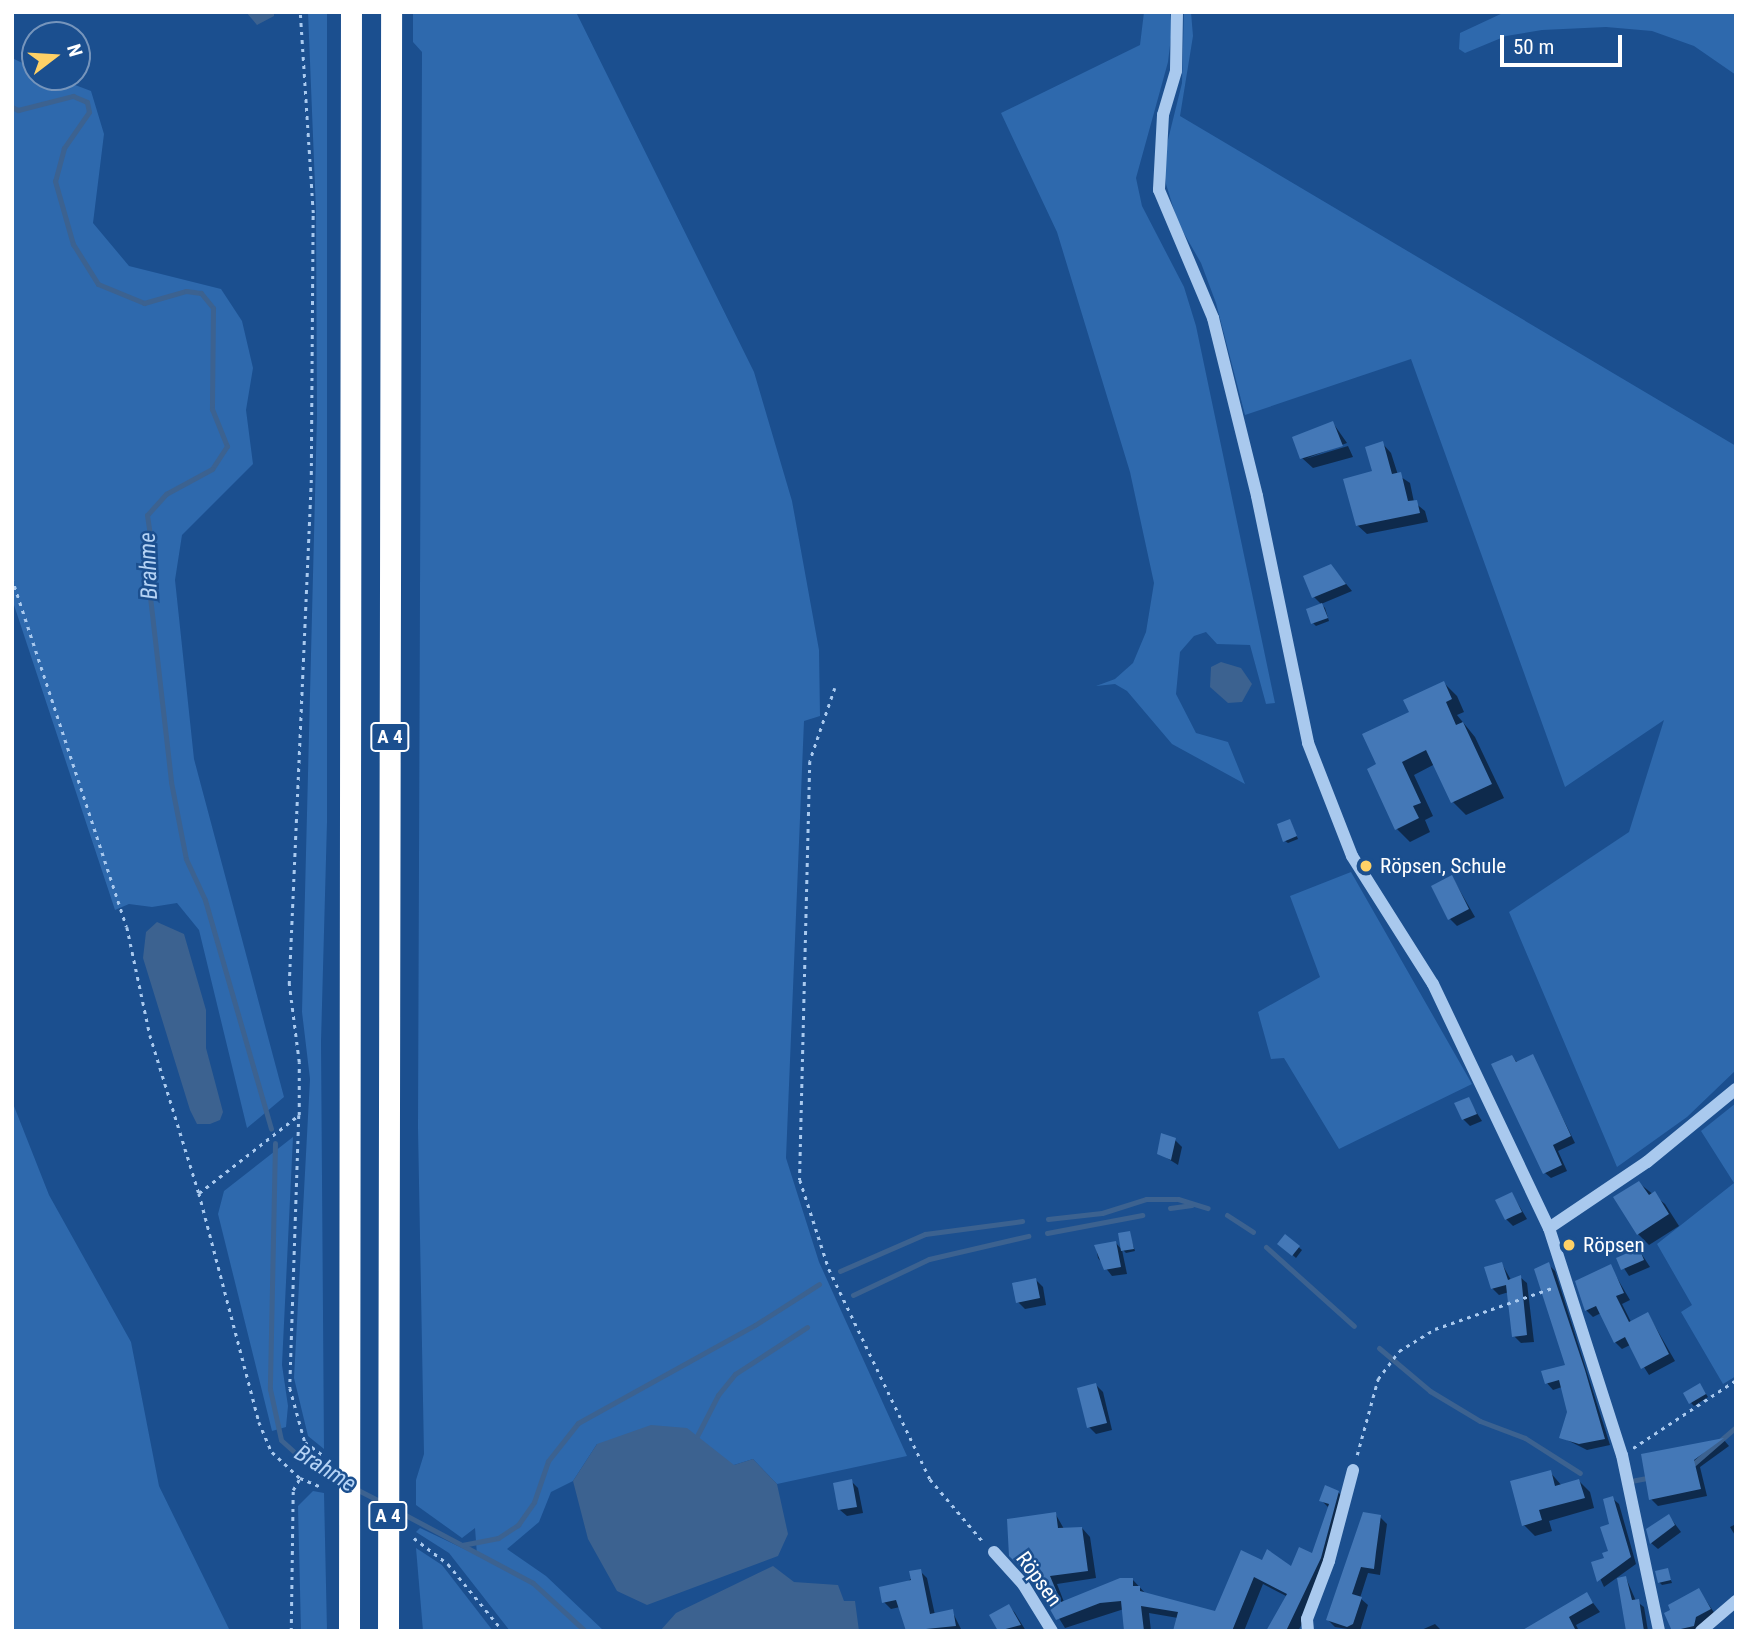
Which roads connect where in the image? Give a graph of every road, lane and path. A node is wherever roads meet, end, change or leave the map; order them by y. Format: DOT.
graph roads {
  1 [pos="300,12"];
  2 [pos="351,12"];
  3 [pos="391,12"];
  4 [pos="1177,12"];
  5 [pos="12,578"];
  6 [pos="835,688"];
  7 [pos="1736,1090"];
  8 [pos="299,1115"];
  9 [pos="200,1193"];
  10 [pos="1549,1228"];
  11 [pos="1569,1283"];
  12 [pos="1736,1380"];
  13 [pos="323,1455"];
  14 [pos="1622,1455"];
  15 [pos="1353,1470"];
  16 [pos="300,1478"];
  17 [pos="323,1488"];
  18 [pos="414,1538"];
  19 [pos="994,1552"];
  20 [pos="1736,1601"];
  21 [pos="291,1631"];
  22 [pos="349,1631"];
  23 [pos="388,1631"];
  24 [pos="503,1631"];
  25 [pos="1052,1631"];
  26 [pos="1308,1631"];
  27 [pos="1659,1631"];
  28 [pos="1701,1631"];
  1 -- 8 [label="path"];
  2 -- 22 [label="highway, A 4"];
  3 -- 23 [label="highway, A 4"];
  4 -- 10 [label="street"];
  5 -- 9 [label="path"];
  6 -- 19 [label="path"];
  7 -- 10 [label="street"];
  8 -- 9 [label="path"];
  8 -- 13 [label="path"];
  9 -- 16 [label="path"];
  10 -- 11 [label="street"];
  11 -- 14 [label="street"];
  11 -- 15 [label="path"];
  12 -- 14 [label="path"];
  14 -- 27 [label="street"];
  15 -- 26 [label="street"];
  16 -- 17 [label="path"];
  16 -- 21 [label="path"];
  18 -- 24 [label="path"];
  19 -- 25 [label="street, Röpsen"];
  20 -- 28 [label="street"];
}
